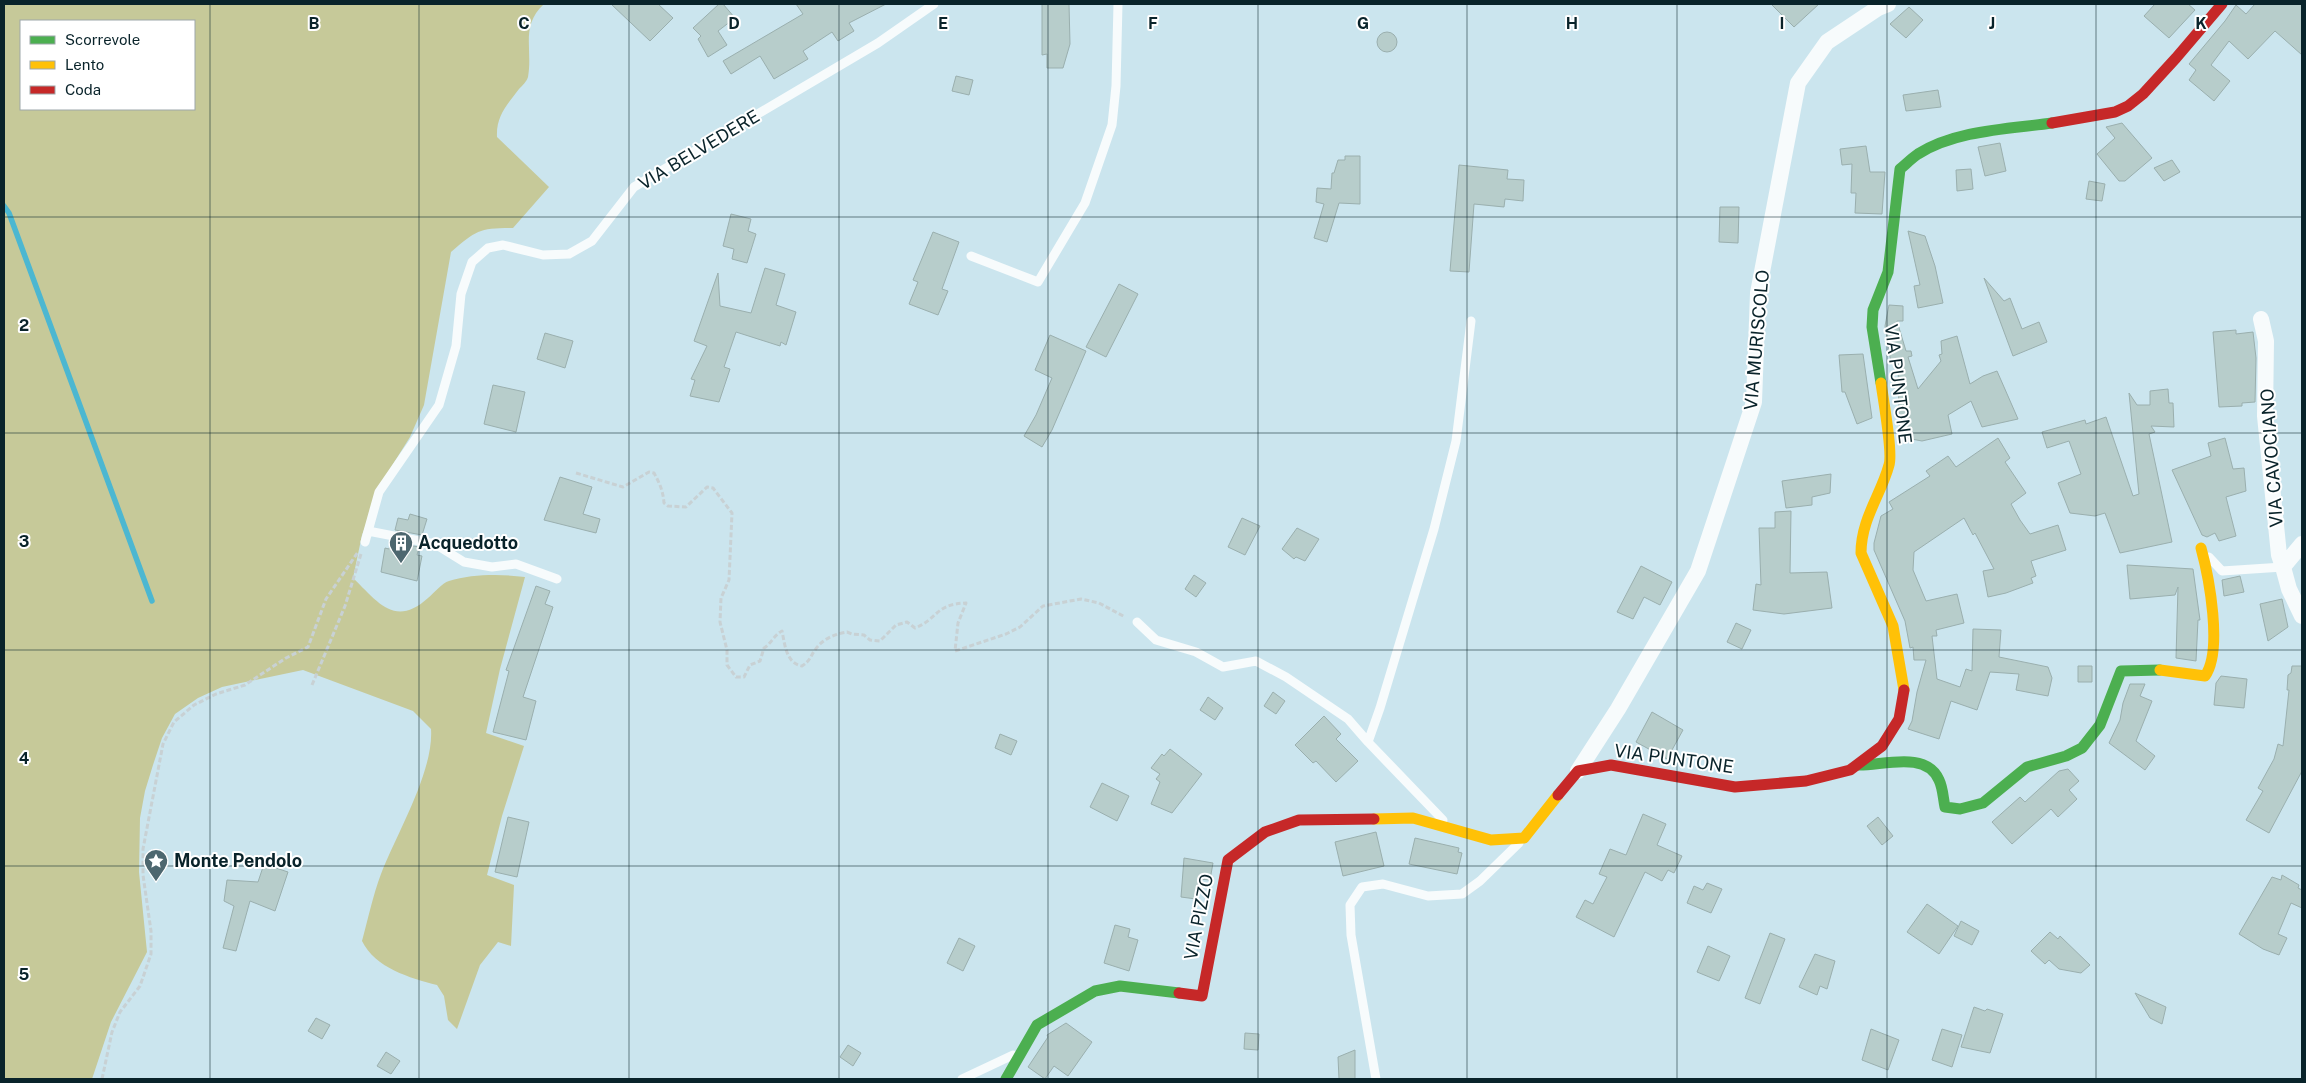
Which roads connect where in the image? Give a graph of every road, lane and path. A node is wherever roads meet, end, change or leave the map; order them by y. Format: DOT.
graph roads {
  1 [pos="934,4"];
  2 [pos="1118,4"];
  3 [pos="1888,4"];
  4 [pos="2222,4"];
  5 [pos="970,256"];
  6 [pos="2261,319"];
  7 [pos="1471,320"];
  8 [pos="576,472"];
  9 [pos="368,531"];
  10 [pos="365,542"];
  11 [pos="2302,544"];
  12 [pos="2201,548"];
  13 [pos="2283,567"];
  14 [pos="557,579"];
  15 [pos="2302,616"];
  16 [pos="1137,622"];
  17 [pos="312,685"];
  18 [pos="1368,742"];
  19 [pos="1857,765"];
  20 [pos="1578,771"];
  21 [pos="1452,830"];
  22 [pos="1524,838"];
  23 [pos="1022,1050"];
  24 [pos="102,1079"];
  25 [pos="962,1079"];
  26 [pos="1006,1079"];
  27 [pos="1376,1079"];
  1 -- 9 [label="lane, VIA BELVEDERE"];
  2 -- 5 [label="lane"];
  3 -- 20 [label="street, VIA MURISCOLO"];
  4 -- 19 [label="street, VIA PUNTONE"];
  6 -- 13 [label="street, VIA CAVOCIANO"];
  7 -- 18 [label="lane"];
  8 -- 16 [label="path"];
  9 -- 10 [label="lane, VIA BELVEDERE"];
  9 -- 14 [label="lane"];
  10 -- 17 [label="path"];
  10 -- 24 [label="path"];
  11 -- 13 [label="street, VIA CAVOCIANO"];
  12 -- 13 [label="lane"];
  12 -- 19 [label="street"];
  13 -- 15 [label="street"];
  16 -- 18 [label="lane"];
  18 -- 21 [label="lane"];
  19 -- 20 [label="street, VIA PUNTONE"];
  20 -- 22 [label="street"];
  21 -- 22 [label="street, VIA PIZZO"];
  21 -- 23 [label="street, VIA PIZZO"];
  22 -- 27 [label="lane"];
  23 -- 25 [label="lane"];
  23 -- 26 [label="street, VIA PIZZO"];
}
